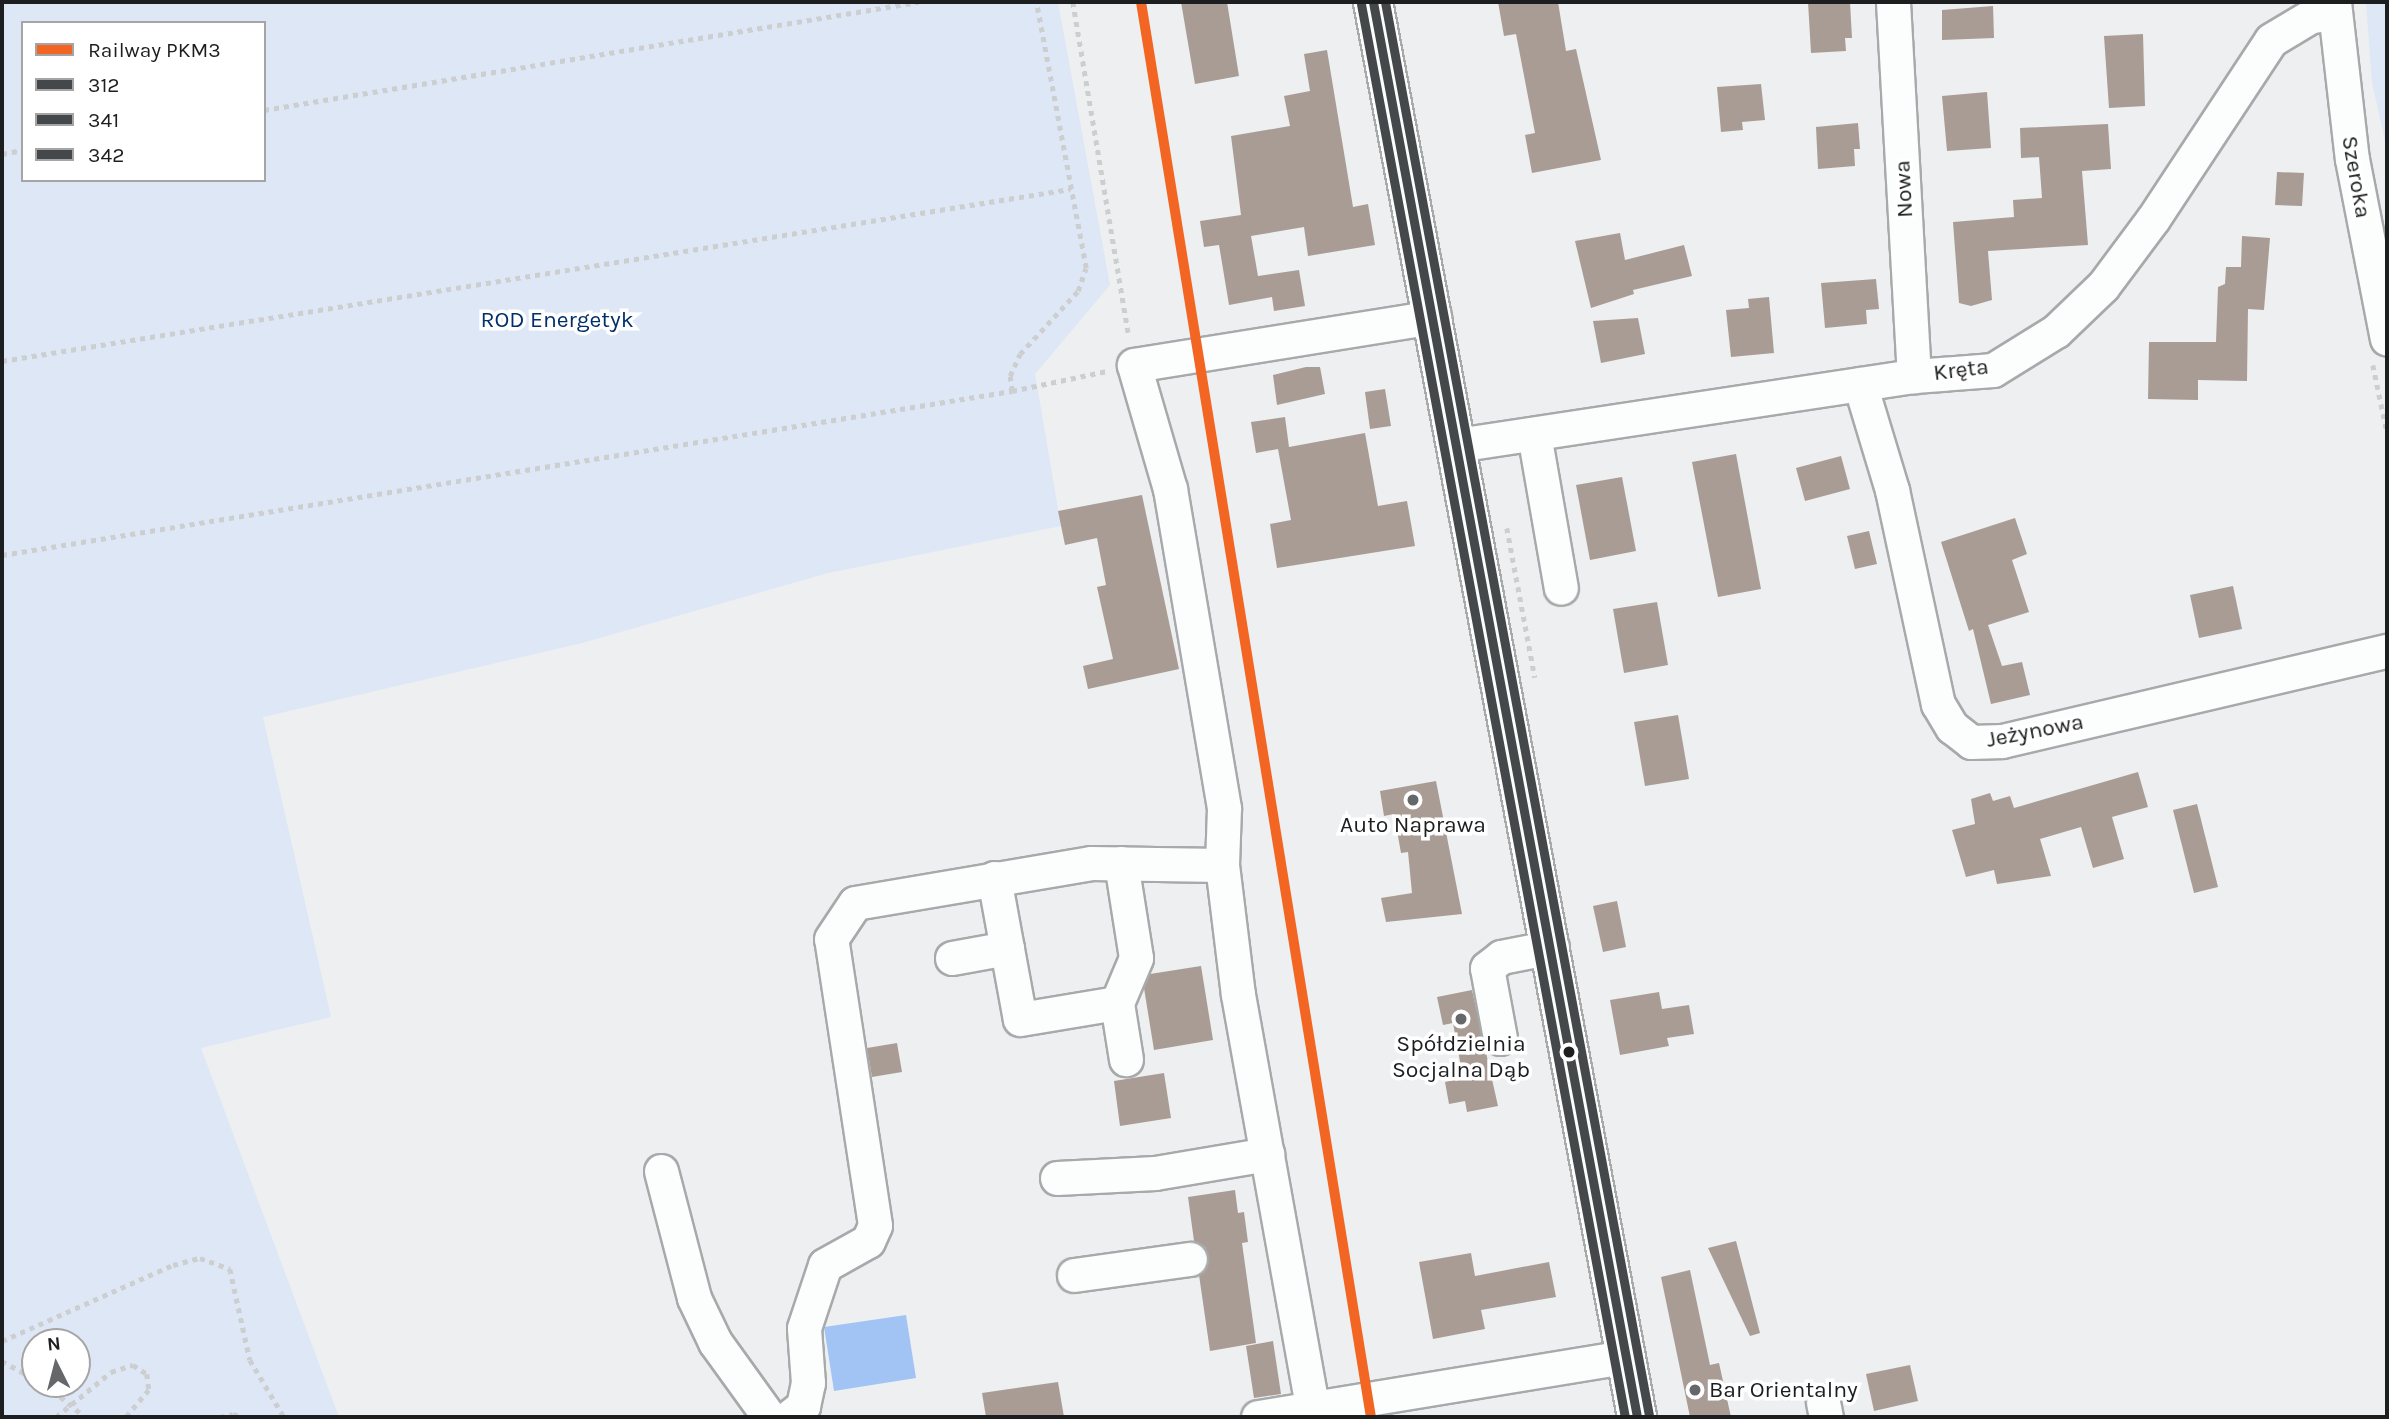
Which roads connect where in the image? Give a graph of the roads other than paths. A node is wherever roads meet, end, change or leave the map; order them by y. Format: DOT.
graph roads {
  1 [pos="1373,2"];
  2 [pos="1893,2"];
  3 [pos="2334,8"];
  4 [pos="1433,317"];
  5 [pos="2387,339"];
  6 [pos="1914,376"];
  7 [pos="1860,384"];
  8 [pos="1534,434"];
  9 [pos="1458,445"];
  10 [pos="1561,588"];
  11 [pos="2387,651"];
  12 [pos="1121,863"];
  13 [pos="1222,864"];
  14 [pos="994,878"];
  15 [pos="1552,947"];
  16 [pos="1007,948"];
  17 [pos="952,958"];
  18 [pos="1118,1003"];
  19 [pos="1500,1038"];
  20 [pos="1126,1059"];
  21 [pos="1267,1154"];
  22 [pos="661,1171"];
  23 [pos="1058,1178"];
  24 [pos="1190,1259"];
  25 [pos="1074,1275"];
  26 [pos="1626,1357"];
  27 [pos="1313,1412"];
  28 [pos="1266,1416"];
  29 [pos="769,1417"];
  30 [pos="789,1417"];
  31 [pos="1637,1417"];
  1 -- 4 [label="main road"];
  2 -- 6 [label="street, Nowa"];
  3 -- 5 [label="street, Szeroka"];
  3 -- 6 [label="street, Kręta"];
  4 -- 9 [label="main road"];
  4 -- 13 [label="street"];
  6 -- 7 [label="street, Kręta"];
  7 -- 8 [label="street, Kręta"];
  7 -- 11 [label="street, Jeżynowa"];
  8 -- 9 [label="street, Kręta"];
  8 -- 10 [label="street"];
  9 -- 15 [label="main road"];
  12 -- 13 [label="street"];
  12 -- 14 [label="street"];
  12 -- 18 [label="street"];
  13 -- 21 [label="street"];
  14 -- 16 [label="street"];
  14 -- 30 [label="street"];
  15 -- 19 [label="street"];
  15 -- 26 [label="main road"];
  16 -- 17 [label="street"];
  16 -- 18 [label="street"];
  18 -- 20 [label="street"];
  21 -- 23 [label="street"];
  21 -- 27 [label="street"];
  22 -- 29 [label="street"];
  24 -- 25 [label="street"];
  26 -- 27 [label="street"];
  26 -- 31 [label="main road"];
  27 -- 28 [label="street"];
}
